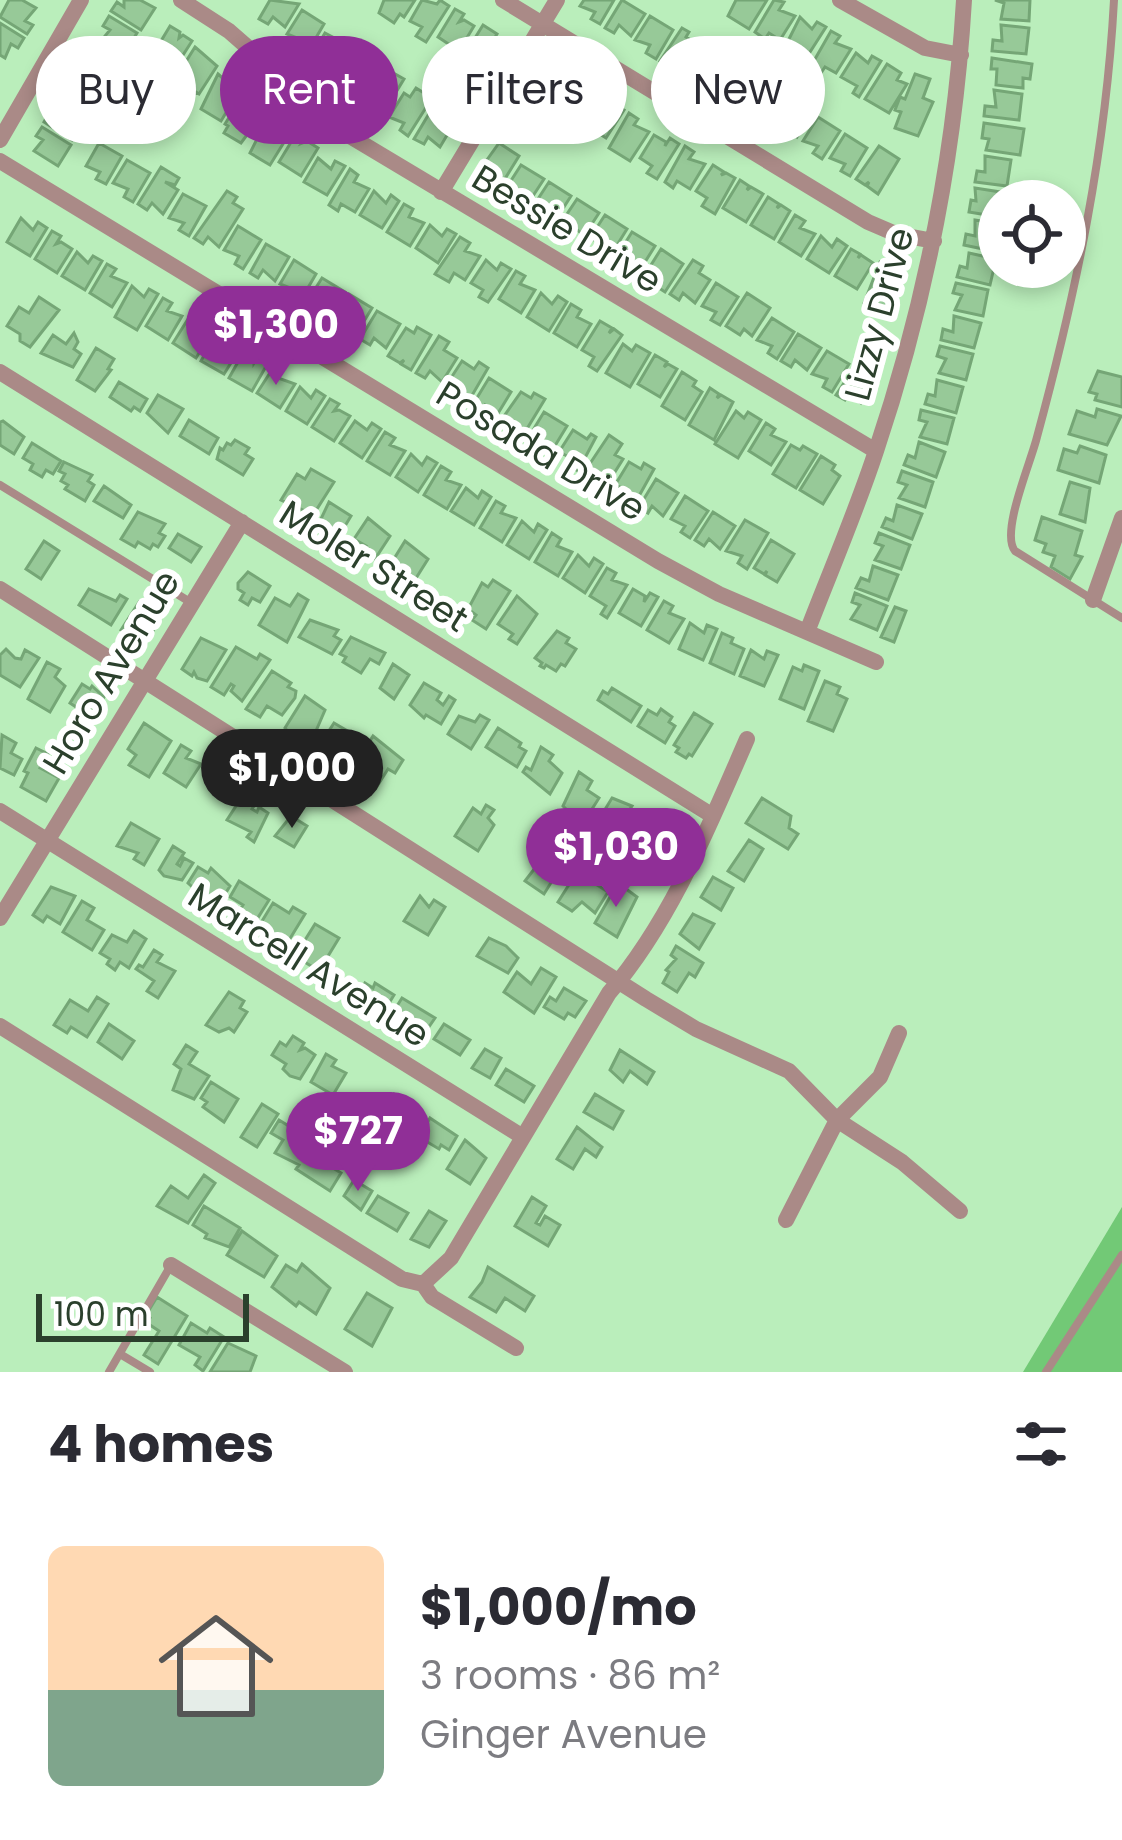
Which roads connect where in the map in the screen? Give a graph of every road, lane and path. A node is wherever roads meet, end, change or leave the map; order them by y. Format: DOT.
graph roads {
  1 [pos="81,0"];
  2 [pos="181,0"];
  3 [pos="503,0"];
  4 [pos="557,0"];
  5 [pos="840,0"];
  6 [pos="964,0"];
  7 [pos="1114,0"];
  8 [pos="543,24"];
  9 [pos="961,55"];
  10 [pos="0,140"];
  11 [pos="0,161"];
  12 [pos="441,192"];
  13 [pos="934,242"];
  14 [pos="0,372"];
  15 [pos="876,451"];
  16 [pos="0,484"];
  17 [pos="1122,518"];
  18 [pos="242,522"];
  19 [pos="0,589"];
  20 [pos="1093,600"];
  21 [pos="190,602"];
  22 [pos="1122,618"];
  23 [pos="807,632"];
  24 [pos="876,662"];
  25 [pos="144,681"];
  26 [pos="747,739"];
  27 [pos="0,811"];
  28 [pos="713,816"];
  29 [pos="48,842"];
  30 [pos="0,918"];
  31 [pos="619,981"];
  32 [pos="0,1026"];
  33 [pos="899,1033"];
  34 [pos="837,1120"];
  35 [pos="523,1137"];
  36 [pos="960,1211"];
  37 [pos="786,1220"];
  38 [pos="1122,1255"];
  39 [pos="171,1265"];
  40 [pos="423,1284"];
  41 [pos="516,1348"];
  42 [pos="120,1354"];
  43 [pos="109,1372"];
  44 [pos="150,1372"];
  45 [pos="345,1372"];
  46 [pos="1046,1372"];
  1 -- 10 [label="street"];
  2 -- 12 [label="street, Bessie Drive"];
  3 -- 8 [label="street"];
  4 -- 8 [label="street"];
  5 -- 9 [label="street"];
  6 -- 9 [label="street, Lizzy Drive"];
  7 -- 20 [label="lane"];
  8 -- 12 [label="street"];
  8 -- 13 [label="street"];
  9 -- 13 [label="street, Lizzy Drive"];
  11 -- 23 [label="street, Posada Drive"];
  12 -- 15 [label="street, Bessie Drive"];
  13 -- 15 [label="street, Lizzy Drive"];
  14 -- 18 [label="street, Moler Street"];
  15 -- 23 [label="street, Lizzy Drive"];
  16 -- 21 [label="lane"];
  17 -- 20 [label="street"];
  18 -- 21 [label="street, Horo Avenue"];
  18 -- 28 [label="street, Moler Street"];
  19 -- 25 [label="street"];
  20 -- 22 [label="lane"];
  21 -- 25 [label="street, Horo Avenue"];
  23 -- 24 [label="street, Posada Drive"];
  25 -- 29 [label="street, Horo Avenue"];
  25 -- 31 [label="street"];
  26 -- 28 [label="street"];
  27 -- 29 [label="street, Marcell Avenue"];
  28 -- 31 [label="street"];
  29 -- 30 [label="street, Horo Avenue"];
  29 -- 35 [label="street, Marcell Avenue"];
  31 -- 34 [label="street"];
  31 -- 35 [label="street"];
  32 -- 40 [label="street"];
  33 -- 34 [label="street"];
  34 -- 36 [label="street"];
  34 -- 37 [label="street"];
  35 -- 40 [label="street"];
  38 -- 46 [label="lane"];
  39 -- 42 [label="lane"];
  39 -- 45 [label="street"];
  40 -- 41 [label="street"];
  42 -- 43 [label="lane"];
  42 -- 44 [label="lane"];
}
